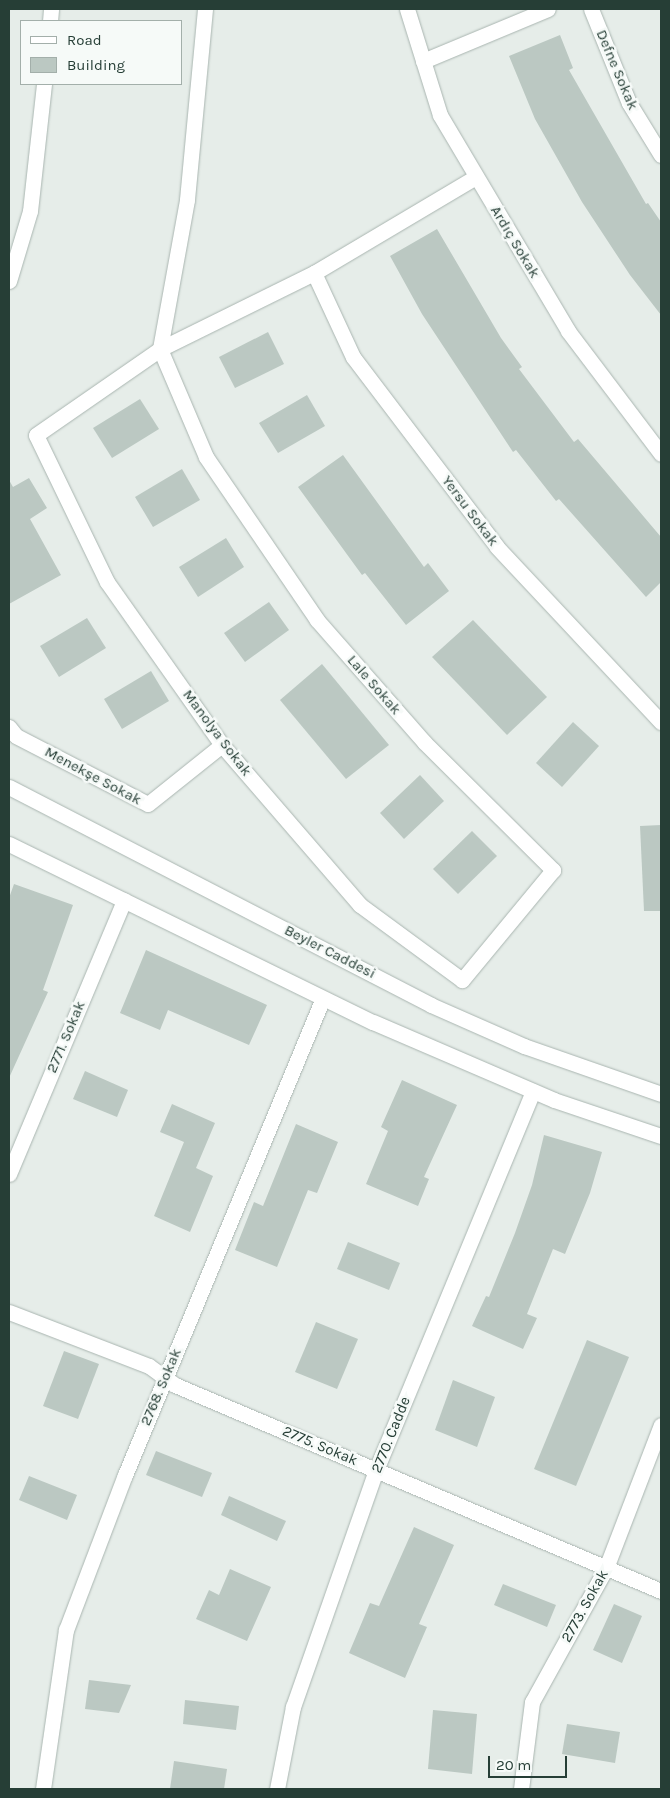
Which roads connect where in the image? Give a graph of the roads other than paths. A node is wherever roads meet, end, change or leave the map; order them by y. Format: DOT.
graph roads {
  1 [pos="205,9"];
  2 [pos="407,9"];
  3 [pos="548,9"];
  4 [pos="591,9"];
  5 [pos="423,61"];
  6 [pos="44,85"];
  7 [pos="661,155"];
  8 [pos="476,177"];
  9 [pos="314,273"];
  10 [pos="9,281"];
  11 [pos="160,349"];
  12 [pos="661,454"];
  13 [pos="661,722"];
  14 [pos="9,727"];
  15 [pos="222,744"];
  16 [pos="9,787"];
  17 [pos="9,844"];
  18 [pos="124,900"];
  19 [pos="462,980"];
  20 [pos="323,998"];
  21 [pos="534,1091"];
  22 [pos="661,1094"];
  23 [pos="661,1136"];
  24 [pos="9,1174"];
  25 [pos="9,1312"];
  26 [pos="165,1378"];
  27 [pos="661,1425"];
  28 [pos="376,1470"];
  29 [pos="606,1568"];
  30 [pos="661,1591"];
  31 [pos="42,1789"];
  32 [pos="277,1789"];
  33 [pos="521,1789"];
  1 -- 11 [label="street"];
  2 -- 5 [label="street, Ardıç Sokak"];
  3 -- 5 [label="street"];
  4 -- 7 [label="street, Defne Sokak"];
  5 -- 8 [label="street, Ardıç Sokak"];
  6 -- 10 [label="street"];
  8 -- 9 [label="street"];
  8 -- 12 [label="street, Ardıç Sokak"];
  9 -- 11 [label="street"];
  9 -- 13 [label="street, Yersu Sokak"];
  11 -- 15 [label="street, Manolya Sokak"];
  11 -- 19 [label="street, Lale Sokak"];
  14 -- 15 [label="street, Menekşe Sokak"];
  15 -- 19 [label="street, Manolya Sokak"];
  16 -- 22 [label="street, Beyler Caddesi"];
  17 -- 18 [label="street"];
  18 -- 20 [label="street"];
  18 -- 24 [label="street, 2771. Sokak"];
  20 -- 21 [label="street"];
  20 -- 26 [label="street, 2768. Sokak"];
  21 -- 23 [label="street"];
  21 -- 28 [label="street, 2770. Cadde"];
  25 -- 26 [label="street, 2775. Sokak"];
  26 -- 28 [label="street, 2775. Sokak"];
  26 -- 31 [label="street, 2768. Sokak"];
  27 -- 29 [label="street, 2773. Sokak"];
  28 -- 29 [label="street, 2775. Sokak"];
  28 -- 32 [label="street, 2770. Cadde"];
  29 -- 30 [label="street, 2775. Sokak"];
  29 -- 33 [label="street, 2773. Sokak"];
}
